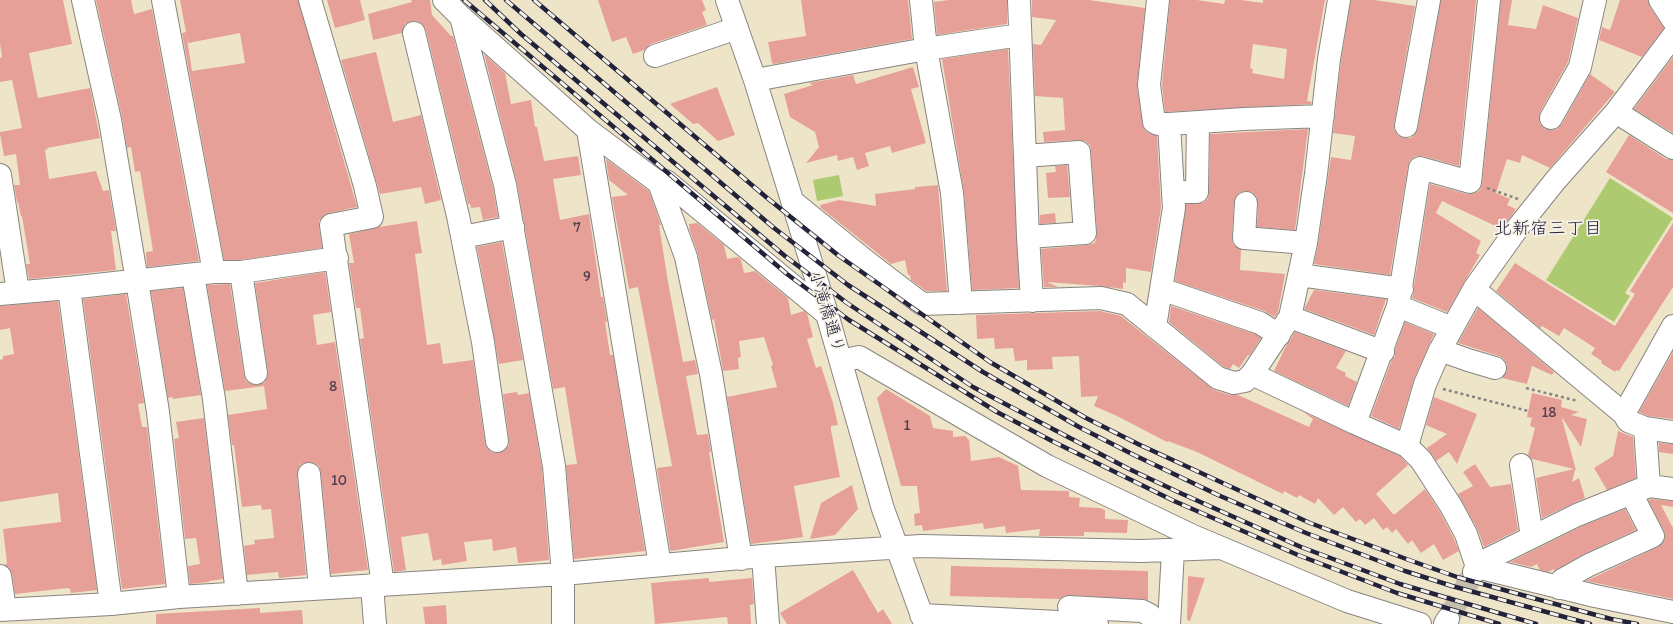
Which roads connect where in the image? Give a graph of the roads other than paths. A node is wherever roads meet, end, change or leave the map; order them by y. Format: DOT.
graph roads {
  1 [pos="83,0"];
  2 [pos="163,0"];
  3 [pos="310,0"];
  4 [pos="444,0"];
  5 [pos="727,0"];
  6 [pos="921,0"];
  7 [pos="1019,0"];
  8 [pos="1158,0"];
  9 [pos="1339,0"];
  10 [pos="1429,0"];
  11 [pos="1489,0"];
  12 [pos="1595,0"];
  13 [pos="1660,0"];
  14 [pos="461,17"];
  15 [pos="1673,20"];
  16 [pos="737,28"];
  17 [pos="414,33"];
  18 [pos="1020,35"];
  19 [pos="1673,36"];
  20 [pos="926,48"];
  21 [pos="656,56"];
  22 [pos="755,80"];
  23 [pos="1616,112"];
  24 [pos="1323,116"];
  25 [pos="1551,118"];
  26 [pos="1198,123"];
  27 [pos="1169,124"];
  28 [pos="1406,126"];
  29 [pos="588,130"];
  30 [pos="1673,148"];
  31 [pos="1025,156"];
  32 [pos="0,176"];
  33 [pos="658,183"];
  34 [pos="1173,192"];
  35 [pos="792,201"];
  36 [pos="1246,203"];
  37 [pos="513,227"];
  38 [pos="462,237"];
  39 [pos="1028,237"];
  40 [pos="1306,243"];
  41 [pos="337,258"];
  42 [pos="214,272"];
  43 [pos="240,272"];
  44 [pos="193,275"];
  45 [pos="1299,275"];
  46 [pos="137,281"];
  47 [pos="69,288"];
  48 [pos="1161,289"];
  49 [pos="1474,289"];
  50 [pos="9,293"];
  51 [pos="1400,297"];
  52 [pos="1032,301"];
  53 [pos="961,303"];
  54 [pos="827,314"];
  55 [pos="1284,326"];
  56 [pos="1155,327"];
  57 [pos="1452,328"];
  58 [pos="1671,332"];
  59 [pos="1440,350"];
  60 [pos="1382,352"];
  61 [pos="841,361"];
  62 [pos="1495,368"];
  63 [pos="256,374"];
  64 [pos="1252,374"];
  65 [pos="1624,414"];
  66 [pos="1356,423"];
  67 [pos="1645,428"];
  68 [pos="1673,432"];
  69 [pos="497,441"];
  70 [pos="1407,446"];
  71 [pos="1521,465"];
  72 [pos="309,474"];
  73 [pos="1673,488"];
  74 [pos="1640,490"];
  75 [pos="1532,537"];
  76 [pos="896,548"];
  77 [pos="1219,548"];
  78 [pos="1173,550"];
  79 [pos="763,556"];
  80 [pos="741,559"];
  81 [pos="660,564"];
  82 [pos="1476,570"];
  83 [pos="564,574"];
  84 [pos="0,576"];
  85 [pos="377,585"];
  86 [pos="320,588"];
  87 [pos="1559,588"];
  88 [pos="237,594"];
  89 [pos="179,597"];
  90 [pos="112,604"];
  91 [pos="2,610"];
  92 [pos="1673,612"];
  93 [pos="85,615"];
  94 [pos="1004,619"];
  95 [pos="923,620"];
  96 [pos="375,624"];
  97 [pos="563,624"];
  98 [pos="768,624"];
  99 [pos="1097,624"];
  100 [pos="1155,624"];
  101 [pos="1169,624"];
  102 [pos="1420,624"];
  1 -- 46 [label="street"];
  2 -- 42 [label="street"];
  3 -- 41 [label="street"];
  4 -- 14 [label="street"];
  5 -- 16 [label="street, 小滝橋通り"];
  6 -- 20 [label="street"];
  7 -- 18 [label="street"];
  8 -- 27 [label="street"];
  9 -- 24 [label="street"];
  10 -- 28 [label="street"];
  11 -- 51 [label="street"];
  12 -- 25 [label="street"];
  13 -- 15 [label="street"];
  14 -- 29 [label="street"];
  14 -- 37 [label="street"];
  16 -- 21 [label="street"];
  16 -- 22 [label="street, 小滝橋通り"];
  17 -- 38 [label="street"];
  18 -- 20 [label="street"];
  18 -- 31 [label="street"];
  19 -- 23 [label="street"];
  20 -- 22 [label="street"];
  20 -- 53 [label="street"];
  22 -- 35 [label="street, 小滝橋通り"];
  23 -- 30 [label="street"];
  23 -- 49 [label="street"];
  24 -- 26 [label="street"];
  24 -- 40 [label="street"];
  26 -- 27 [label="street"];
  26 -- 34 [label="street"];
  27 -- 34 [label="street"];
  29 -- 33 [label="street"];
  29 -- 81 [label="street"];
  31 -- 39 [label="street"];
  31 -- 39 [label="street"];
  32 -- 50 [label="street"];
  33 -- 54 [label="street"];
  33 -- 80 [label="street"];
  34 -- 48 [label="street"];
  35 -- 53 [label="street"];
  35 -- 54 [label="street, 小滝橋通り"];
  36 -- 40 [label="street"];
  37 -- 38 [label="street"];
  37 -- 83 [label="street"];
  38 -- 69 [label="street"];
  39 -- 52 [label="street"];
  40 -- 45 [label="street"];
  41 -- 43 [label="street"];
  41 -- 85 [label="street"];
  42 -- 43 [label="street"];
  42 -- 44 [label="street"];
  43 -- 63 [label="street"];
  44 -- 46 [label="street"];
  44 -- 88 [label="street"];
  45 -- 51 [label="street"];
  45 -- 55 [label="street"];
  46 -- 47 [label="street"];
  46 -- 89 [label="street"];
  47 -- 50 [label="street"];
  47 -- 90 [label="street"];
  48 -- 55 [label="street"];
  48 -- 56 [label="street"];
  49 -- 57 [label="street"];
  49 -- 65 [label="street"];
  51 -- 57 [label="street"];
  51 -- 60 [label="street"];
  52 -- 53 [label="street"];
  52 -- 56 [label="street"];
  54 -- 61 [label="street, 小滝橋通り"];
  55 -- 60 [label="street"];
  55 -- 64 [label="street"];
  56 -- 64 [label="street"];
  57 -- 59 [label="street"];
  58 -- 65 [label="street"];
  59 -- 62 [label="street"];
  59 -- 70 [label="street"];
  60 -- 66 [label="street"];
  61 -- 76 [label="street, 小滝橋通り"];
  61 -- 77 [label="street"];
  64 -- 66 [label="street"];
  65 -- 67 [label="street"];
  66 -- 70 [label="street"];
  67 -- 68 [label="street"];
  67 -- 74 [label="street"];
  70 -- 82 [label="street"];
  71 -- 75 [label="street"];
  72 -- 86 [label="street"];
  73 -- 74 [label="street"];
  74 -- 75 [label="street"];
  74 -- 87 [label="street"];
  75 -- 82 [label="street"];
  76 -- 78 [label="street"];
  76 -- 79 [label="street"];
  76 -- 95 [label="street, 小滝橋通り"];
  77 -- 78 [label="street"];
  77 -- 102 [label="street"];
  78 -- 101 [label="street"];
  79 -- 80 [label="street"];
  79 -- 98 [label="street"];
  80 -- 81 [label="street"];
  81 -- 83 [label="street"];
  82 -- 87 [label="street"];
  83 -- 85 [label="street"];
  83 -- 97 [label="street"];
  84 -- 91 [label="street"];
  85 -- 86 [label="street"];
  85 -- 96 [label="street"];
  86 -- 88 [label="street"];
  87 -- 92 [label="street"];
  88 -- 89 [label="street"];
  89 -- 90 [label="street"];
  90 -- 93 [label="street"];
  91 -- 93 [label="street"];
  94 -- 95 [label="street"];
  94 -- 99 [label="street"];
  94 -- 100 [label="street"];
}
